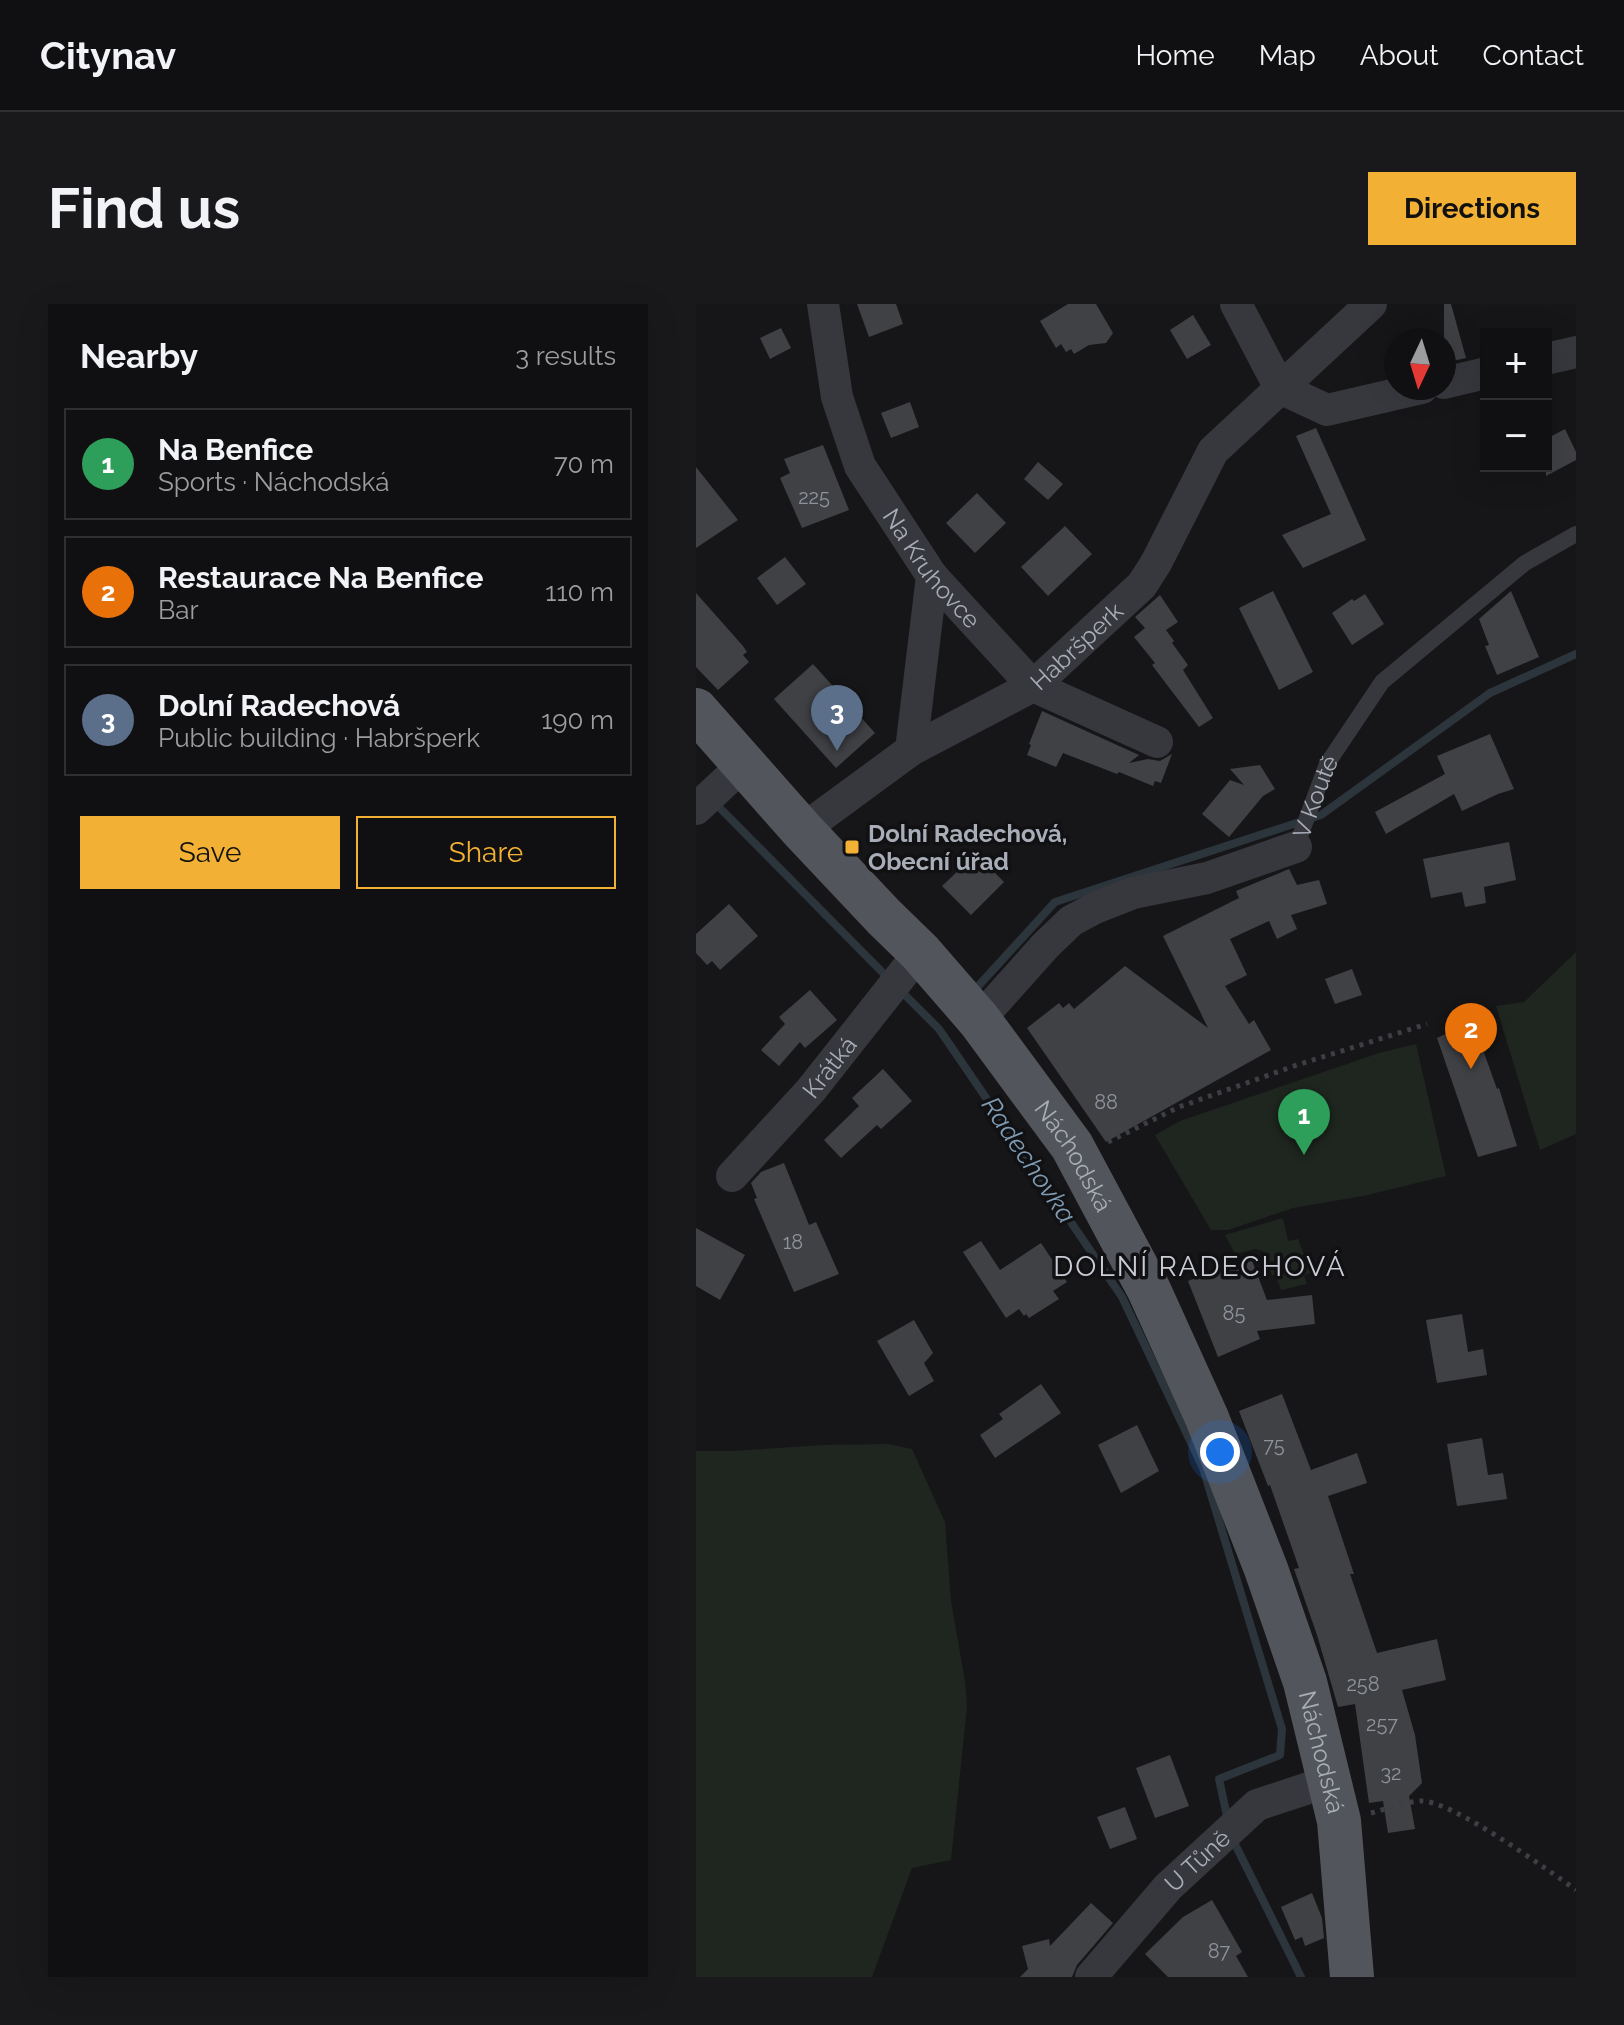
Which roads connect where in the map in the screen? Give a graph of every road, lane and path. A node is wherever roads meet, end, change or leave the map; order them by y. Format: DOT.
graph roads {
  1 [pos="823,304"];
  2 [pos="1236,304"];
  3 [pos="1371,304"];
  4 [pos="1576,352"];
  5 [pos="1552,358"];
  6 [pos="1480,374"];
  7 [pos="1456,380"];
  8 [pos="1280,388"];
  9 [pos="1384,397"];
  10 [pos="1576,534"];
  11 [pos="932,576"];
  12 [pos="1033,686"];
  13 [pos="696,710"];
  14 [pos="1157,742"];
  15 [pos="911,750"];
  16 [pos="743,765"];
  17 [pos="696,809"];
  18 [pos="802,830"];
  19 [pos="1296,847"];
  20 [pos="920,952"];
  21 [pos="979,1020"];
  22 [pos="1427,1024"];
  23 [pos="1079,1157"];
  24 [pos="732,1176"];
  25 [pos="1334,1801"];
  26 [pos="1576,1890"];
  27 [pos="1091,1977"];
  28 [pos="1352,1977"];
  1 -- 11 [label="street, Na Kruhovce"];
  2 -- 8 [label="street"];
  3 -- 8 [label="street, Habršperk"];
  4 -- 5 [label="street"];
  6 -- 7 [label="street"];
  8 -- 9 [label="street"];
  8 -- 12 [label="street, Habršperk"];
  10 -- 19 [label="lane, V Koutě"];
  11 -- 12 [label="street, Na Kruhovce"];
  11 -- 15 [label="street"];
  12 -- 14 [label="street, Na Kruhovce"];
  12 -- 15 [label="street, Habršperk"];
  13 -- 16 [label="main road, Náchodská"];
  15 -- 18 [label="street, Habršperk"];
  16 -- 17 [label="street"];
  16 -- 18 [label="main road, Náchodská"];
  18 -- 20 [label="main road, Náchodská"];
  19 -- 21 [label="street, V Koutě"];
  20 -- 21 [label="main road, Náchodská"];
  20 -- 24 [label="street, Krátká"];
  21 -- 23 [label="main road, Náchodská"];
  22 -- 23 [label="path"];
  23 -- 25 [label="main road, Náchodská"];
  25 -- 26 [label="path"];
  25 -- 27 [label="street, U Tůně"];
  25 -- 28 [label="main road, Náchodská"];
}
